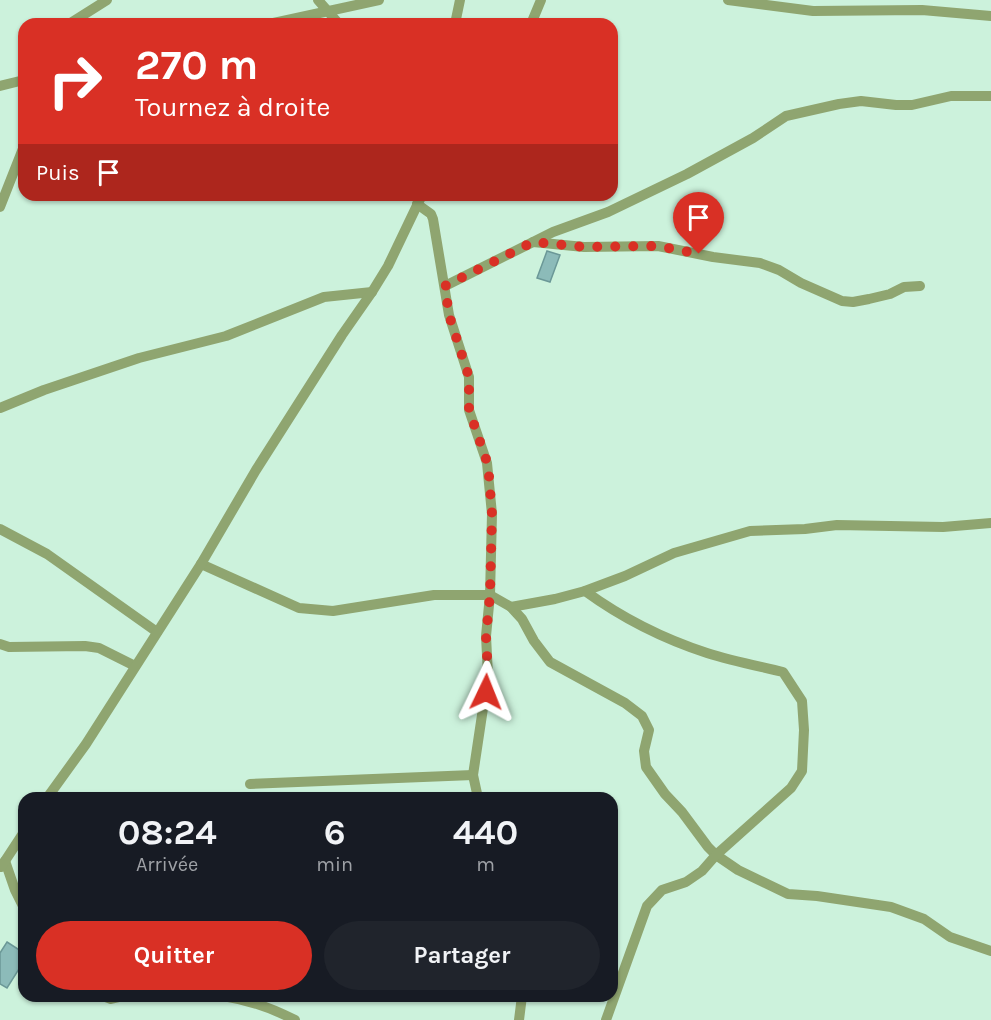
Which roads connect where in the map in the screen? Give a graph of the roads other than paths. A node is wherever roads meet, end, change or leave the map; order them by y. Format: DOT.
graph roads {
  1 [pos="107,0"];
  2 [pos="318,0"];
  3 [pos="379,0"];
  4 [pos="460,0"];
  5 [pos="541,0"];
  6 [pos="728,0"];
  7 [pos="328,12"];
  8 [pos="991,16"];
  9 [pos="78,18"];
  10 [pos="298,18"];
  11 [pos="334,18"];
  12 [pos="456,18"];
  13 [pos="534,18"];
  14 [pos="18,82"];
  15 [pos="0,86"];
  16 [pos="991,96"];
  17 [pos="18,161"];
  18 [pos="419,201"];
  19 [pos="420,201"];
  20 [pos="0,207"];
  21 [pos="533,242"];
  22 [pos="445,286"];
  23 [pos="920,286"];
  24 [pos="372,292"];
  25 [pos="0,408"];
  26 [pos="991,523"];
  27 [pos="0,529"];
  28 [pos="201,564"];
  29 [pos="585,591"];
  30 [pos="490,595"];
  31 [pos="511,607"];
  32 [pos="157,632"];
  33 [pos="0,644"];
  34 [pos="135,666"];
  35 [pos="473,775"];
  36 [pos="250,784"];
  37 [pos="51,792"];
  38 [pos="477,792"];
  39 [pos="18,841"];
  40 [pos="716,855"];
  41 [pos="2,865"];
  42 [pos="18,896"];
  43 [pos="991,951"];
  44 [pos="618,987"];
  45 [pos="251,1002"];
  46 [pos="521,1002"];
  47 [pos="612,1002"];
  48 [pos="296,1020"];
  49 [pos="519,1020"];
  50 [pos="606,1020"];
  1 -- 9 [label="street"];
  2 -- 7 [label="street"];
  3 -- 7 [label="street"];
  4 -- 12 [label="street"];
  5 -- 13 [label="street"];
  6 -- 8 [label="street"];
  7 -- 10 [label="street"];
  7 -- 11 [label="street"];
  14 -- 15 [label="street"];
  16 -- 21 [label="street"];
  17 -- 20 [label="street"];
  18 -- 24 [label="street"];
  19 -- 22 [label="street"];
  21 -- 22 [label="street"];
  21 -- 23 [label="street"];
  22 -- 30 [label="street"];
  24 -- 25 [label="street"];
  24 -- 28 [label="street"];
  26 -- 29 [label="street"];
  27 -- 32 [label="street"];
  28 -- 30 [label="street"];
  28 -- 32 [label="street"];
  29 -- 31 [label="street"];
  29 -- 40 [label="street"];
  30 -- 31 [label="street"];
  30 -- 35 [label="street"];
  31 -- 40 [label="street"];
  32 -- 34 [label="street"];
  33 -- 34 [label="street"];
  34 -- 37 [label="street"];
  35 -- 36 [label="street"];
  35 -- 38 [label="street"];
  39 -- 41 [label="street"];
  40 -- 43 [label="street"];
  40 -- 44 [label="street"];
  41 -- 42 [label="street"];
  45 -- 48 [label="street"];
  46 -- 49 [label="street"];
  47 -- 50 [label="street"];
}
